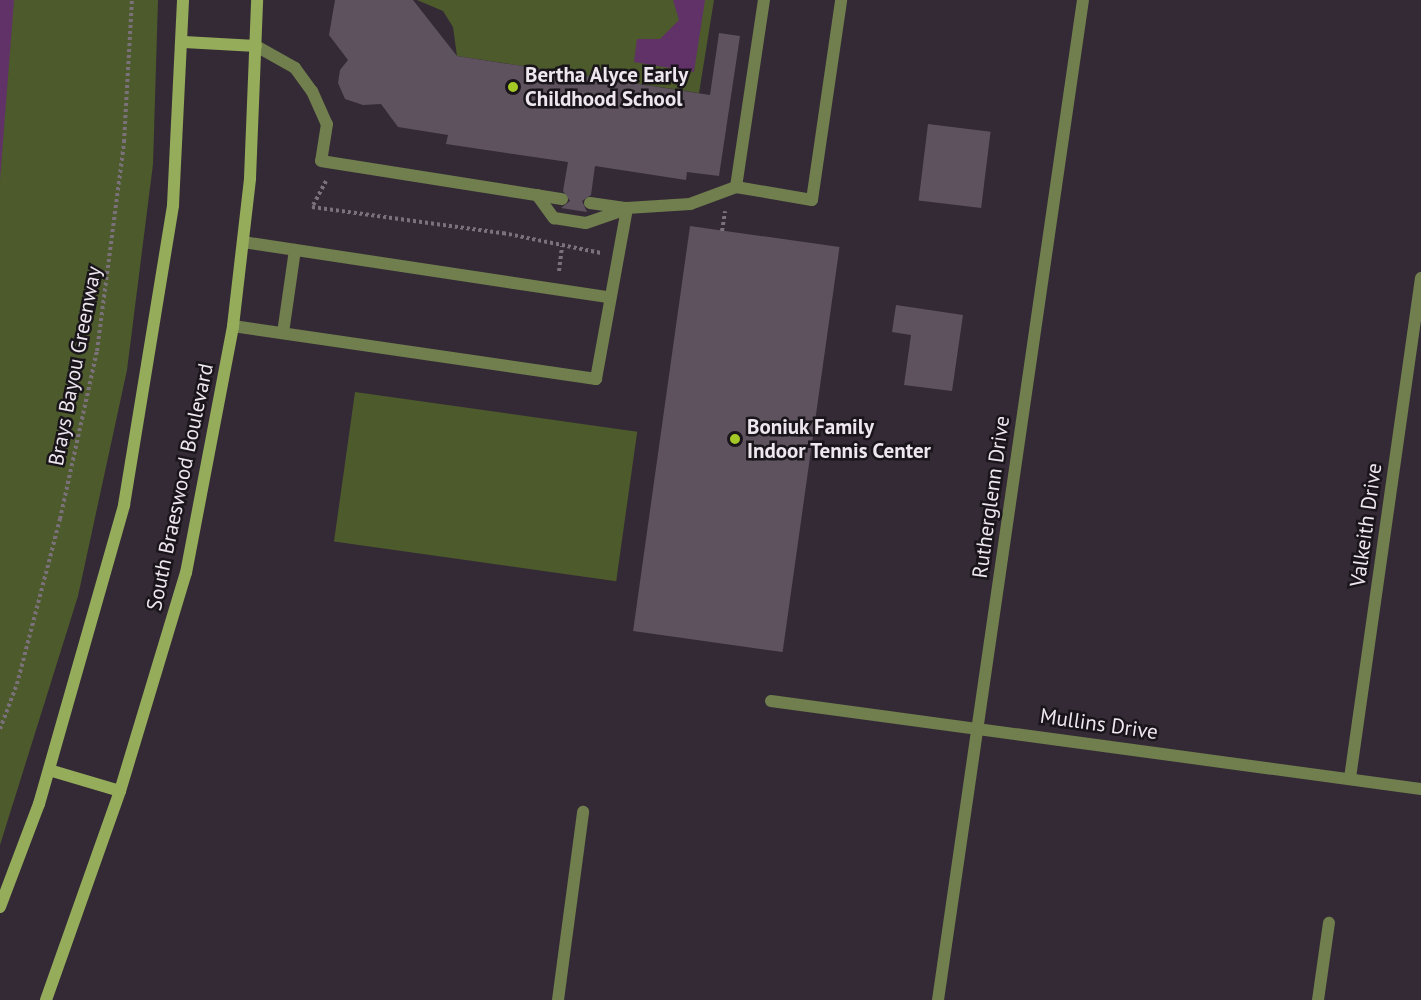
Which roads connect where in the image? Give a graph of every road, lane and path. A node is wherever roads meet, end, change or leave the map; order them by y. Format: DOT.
graph roads {
  1 [pos="132,0"];
  2 [pos="183,0"];
  3 [pos="257,0"];
  4 [pos="764,0"];
  5 [pos="841,0"];
  6 [pos="1083,0"];
  7 [pos="184,42"];
  8 [pos="256,46"];
  9 [pos="320,174"];
  10 [pos="736,187"];
  11 [pos="537,195"];
  12 [pos="562,199"];
  13 [pos="590,203"];
  14 [pos="627,208"];
  15 [pos="567,220"];
  16 [pos="243,242"];
  17 [pos="562,247"];
  18 [pos="295,250"];
  19 [pos="619,263"];
  20 [pos="1421,278"];
  21 [pos="557,290"];
  22 [pos="608,297"];
  23 [pos="233,326"];
  24 [pos="283,333"];
  25 [pos="771,701"];
  26 [pos="977,727"];
  27 [pos="0,729"];
  28 [pos="49,770"];
  29 [pos="1350,778"];
  30 [pos="1421,789"];
  31 [pos="120,791"];
  32 [pos="583,812"];
  33 [pos="0,907"];
  34 [pos="1329,923"];
  35 [pos="46,1000"];
  36 [pos="558,1000"];
  37 [pos="938,1000"];
  38 [pos="1318,1000"];
  1 -- 27 [label="path, Brays Bayou Greenway"];
  2 -- 7 [label="main road"];
  3 -- 8 [label="main road, South Braeswood Boulevard"];
  4 -- 10 [label="street"];
  5 -- 10 [label="street"];
  6 -- 26 [label="street, Rutherglenn Drive"];
  7 -- 8 [label="main road"];
  7 -- 28 [label="main road"];
  8 -- 11 [label="street"];
  8 -- 16 [label="main road, South Braeswood Boulevard"];
  9 -- 17 [label="path"];
  10 -- 14 [label="street"];
  11 -- 12 [label="street"];
  11 -- 15 [label="street"];
  13 -- 14 [label="street"];
  14 -- 15 [label="street"];
  14 -- 19 [label="street"];
  15 -- 17 [label="path"];
  16 -- 18 [label="street"];
  16 -- 23 [label="main road, South Braeswood Boulevard"];
  17 -- 19 [label="path"];
  17 -- 21 [label="path"];
  18 -- 21 [label="street"];
  18 -- 24 [label="street"];
  19 -- 22 [label="street"];
  20 -- 29 [label="street, Valkeith Drive"];
  21 -- 22 [label="street"];
  22 -- 24 [label="street"];
  23 -- 24 [label="street"];
  23 -- 31 [label="main road, South Braeswood Boulevard"];
  25 -- 26 [label="street, Mullins Drive"];
  26 -- 29 [label="street, Mullins Drive"];
  26 -- 37 [label="street, Rutherglenn Drive"];
  28 -- 31 [label="main road"];
  28 -- 33 [label="main road"];
  29 -- 30 [label="street, Mullins Drive"];
  31 -- 35 [label="main road, South Braeswood Boulevard"];
  32 -- 36 [label="street"];
  34 -- 38 [label="street"];
}
